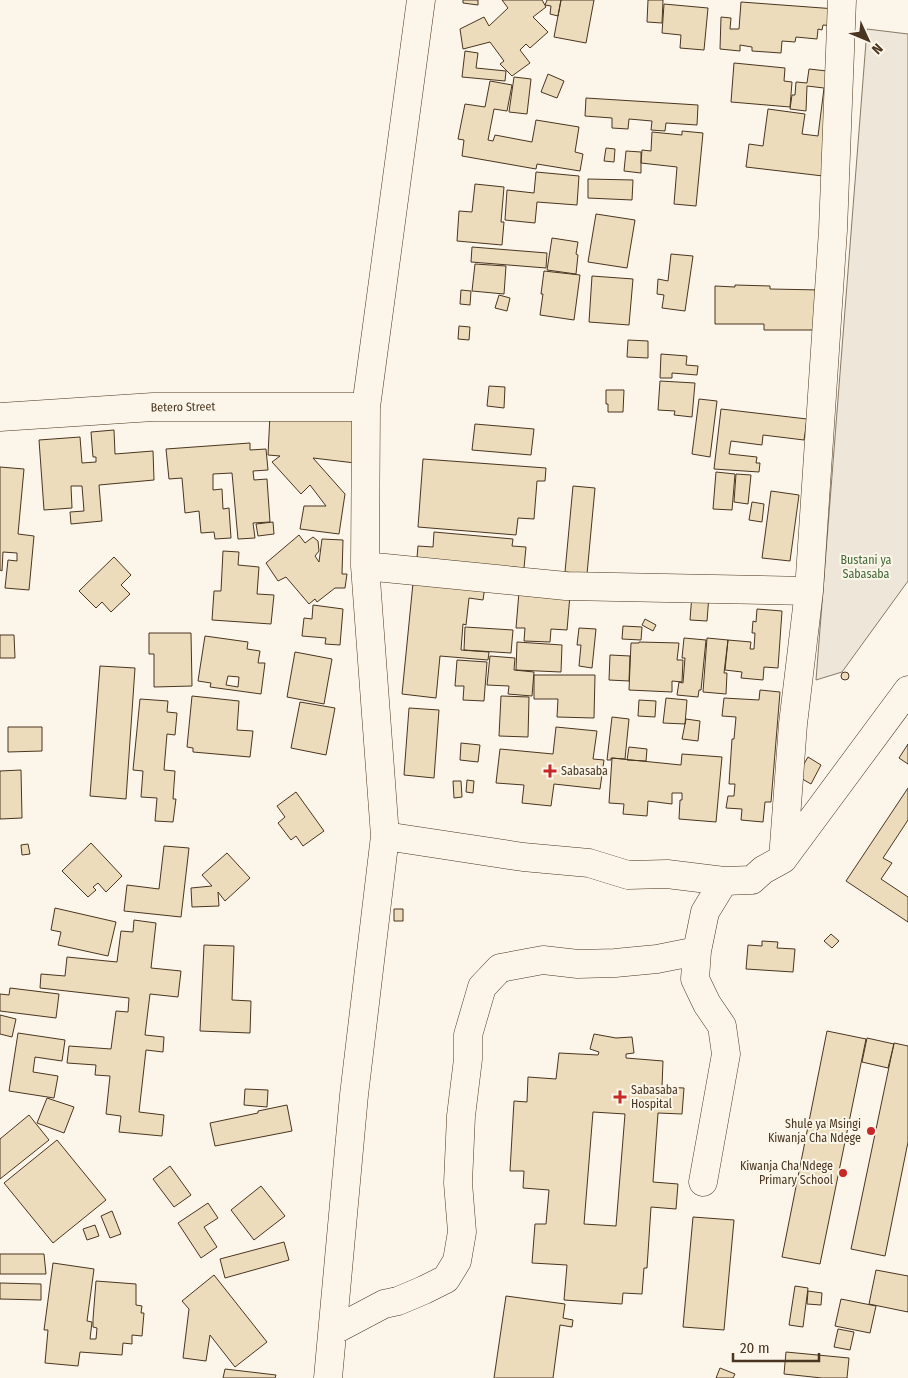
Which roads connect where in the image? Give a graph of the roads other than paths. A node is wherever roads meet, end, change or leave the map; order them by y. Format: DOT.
graph roads {
  1 [pos="421,0"];
  2 [pos="842,0"];
  3 [pos="366,406"];
  4 [pos="0,417"];
  5 [pos="366,566"];
  6 [pos="809,591"];
  7 [pos="908,690"];
  8 [pos="385,836"];
  9 [pos="783,859"];
  10 [pos="724,881"];
  11 [pos="697,951"];
  12 [pos="704,1182"];
  13 [pos="333,1331"];
  14 [pos="328,1378"];
  1 -- 3 [label="street"];
  2 -- 6 [label="street"];
  3 -- 4 [label="street, Betero Street"];
  3 -- 5 [label="street"];
  5 -- 6 [label="street"];
  5 -- 8 [label="street"];
  6 -- 9 [label="street"];
  7 -- 9 [label="street"];
  8 -- 10 [label="street"];
  8 -- 13 [label="street"];
  9 -- 10 [label="street"];
  10 -- 11 [label="street"];
  11 -- 12 [label="street"];
  11 -- 13 [label="street"];
  13 -- 14 [label="street"];
}
